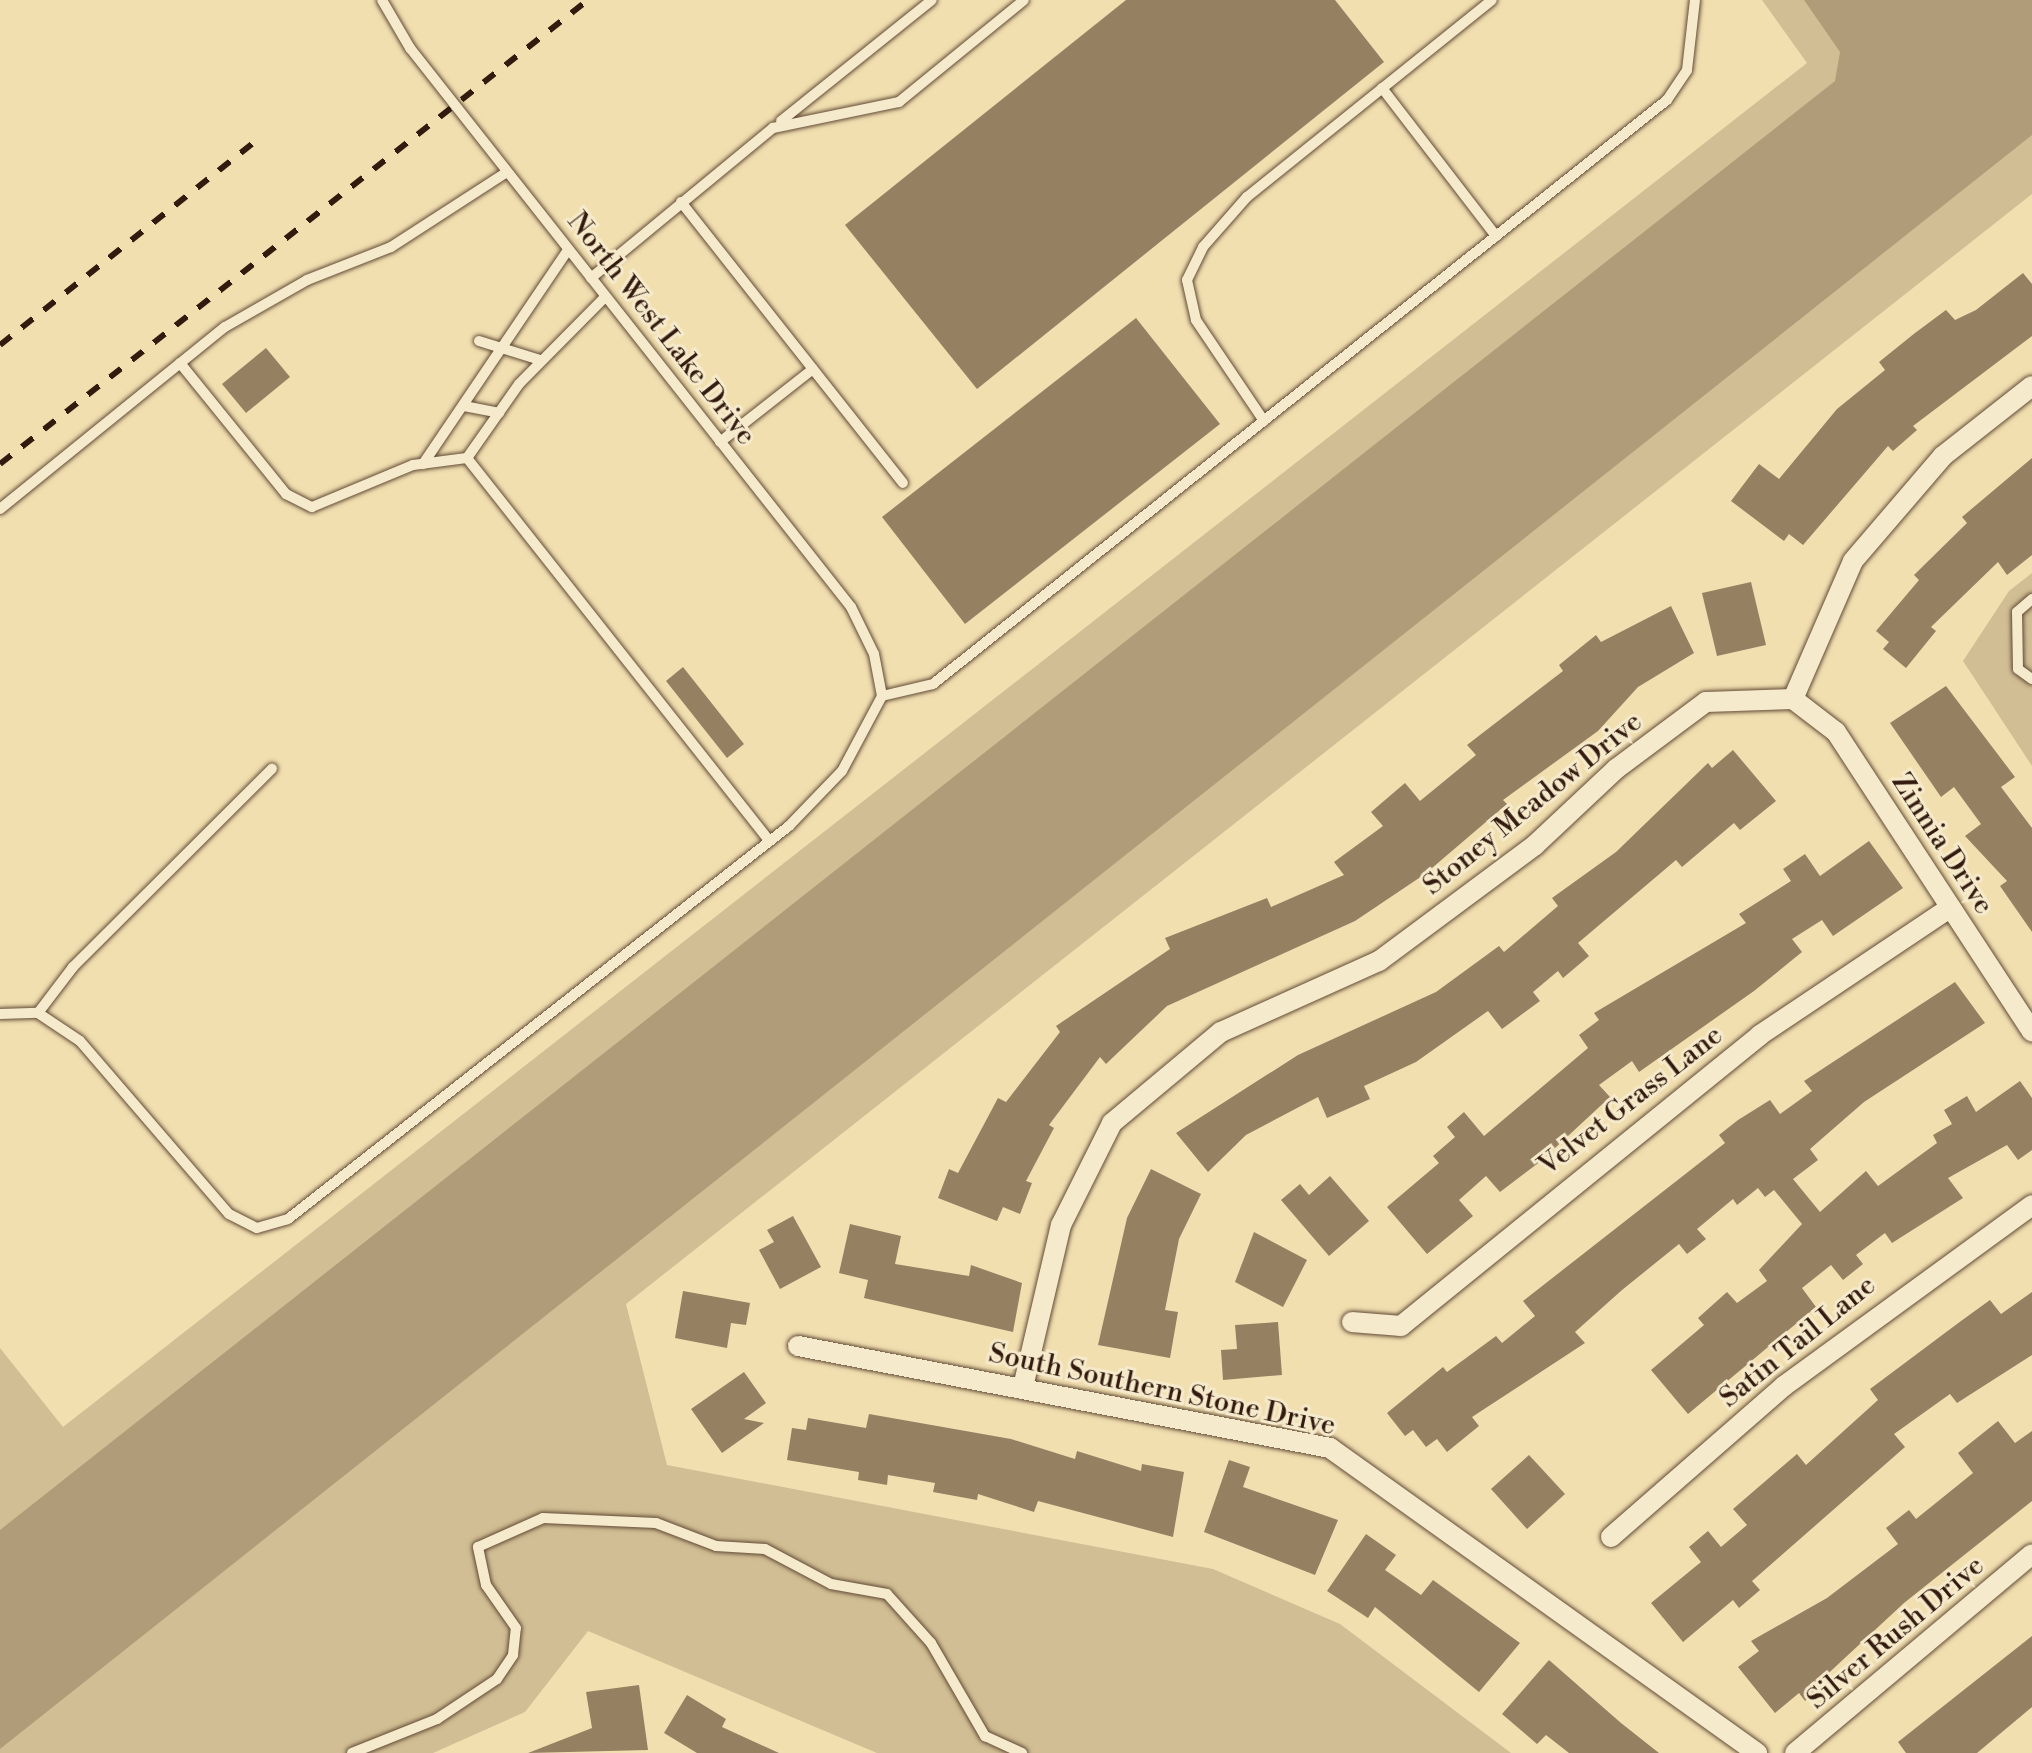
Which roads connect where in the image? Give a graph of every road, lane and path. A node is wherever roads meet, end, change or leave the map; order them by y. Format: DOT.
graph roads {
  1 [pos="382,0"];
  2 [pos="932,0"];
  3 [pos="1024,0"];
  4 [pos="1492,0"];
  5 [pos="1695,0"];
  6 [pos="1382,88"];
  7 [pos="773,128"];
  8 [pos="507,172"];
  9 [pos="681,202"];
  10 [pos="1496,236"];
  11 [pos="568,250"];
  12 [pos="591,278"];
  13 [pos="605,297"];
  14 [pos="479,341"];
  15 [pos="507,346"];
  16 [pos="540,360"];
  17 [pos="180,363"];
  18 [pos="813,369"];
  19 [pos="2032,386"];
  20 [pos="464,406"];
  21 [pos="499,413"];
  22 [pos="1264,421"];
  23 [pos="720,442"];
  24 [pos="467,458"];
  25 [pos="423,464"];
  26 [pos="903,483"];
  27 [pos="0,509"];
  28 [pos="2032,599"];
  29 [pos="2032,679"];
  30 [pos="882,696"];
  31 [pos="1793,699"];
  32 [pos="272,769"];
  33 [pos="770,841"];
  34 [pos="1950,908"];
  35 [pos="38,1013"];
  36 [pos="0,1014"];
  37 [pos="2032,1031"];
  38 [pos="2032,1205"];
  39 [pos="1352,1322"];
  40 [pos="798,1346"];
  41 [pos="1023,1387"];
  42 [pos="1611,1537"];
  43 [pos="2032,1554"];
  44 [pos="352,1753"];
  45 [pos="1022,1753"];
  46 [pos="1757,1753"];
  47 [pos="1795,1753"];
  1 -- 8 [label="lane, North West Lake Drive"];
  2 -- 7 [label="lane"];
  3 -- 7 [label="lane"];
  4 -- 6 [label="lane"];
  5 -- 10 [label="lane"];
  6 -- 10 [label="lane"];
  6 -- 22 [label="lane"];
  7 -- 9 [label="lane"];
  8 -- 11 [label="lane, North West Lake Drive"];
  8 -- 17 [label="lane"];
  9 -- 12 [label="lane"];
  9 -- 18 [label="lane"];
  10 -- 22 [label="lane"];
  11 -- 12 [label="lane, North West Lake Drive"];
  11 -- 15 [label="lane"];
  12 -- 13 [label="lane, North West Lake Drive"];
  13 -- 16 [label="lane"];
  13 -- 23 [label="lane, North West Lake Drive"];
  14 -- 15 [label="lane"];
  15 -- 16 [label="lane"];
  15 -- 20 [label="lane"];
  16 -- 21 [label="lane"];
  17 -- 25 [label="lane"];
  17 -- 27 [label="lane"];
  18 -- 23 [label="lane"];
  18 -- 26 [label="lane"];
  19 -- 31 [label="street"];
  20 -- 21 [label="lane"];
  20 -- 25 [label="lane"];
  21 -- 24 [label="lane"];
  22 -- 30 [label="lane"];
  23 -- 30 [label="lane, North West Lake Drive"];
  24 -- 25 [label="lane"];
  24 -- 33 [label="lane"];
  28 -- 29 [label="lane"];
  30 -- 33 [label="lane"];
  31 -- 34 [label="street, Zinnia Drive"];
  31 -- 41 [label="street, Stoney Meadow Drive"];
  32 -- 35 [label="lane"];
  33 -- 35 [label="lane"];
  34 -- 37 [label="street, Zinnia Drive"];
  34 -- 39 [label="street, Velvet Grass Lane"];
  35 -- 36 [label="lane"];
  38 -- 42 [label="street, Satin Tail Lane"];
  40 -- 41 [label="street, South Southern Stone Drive"];
  41 -- 46 [label="street, South Southern Stone Drive"];
  43 -- 47 [label="street, Silver Rush Drive"];
  44 -- 45 [label="lane"];
}
